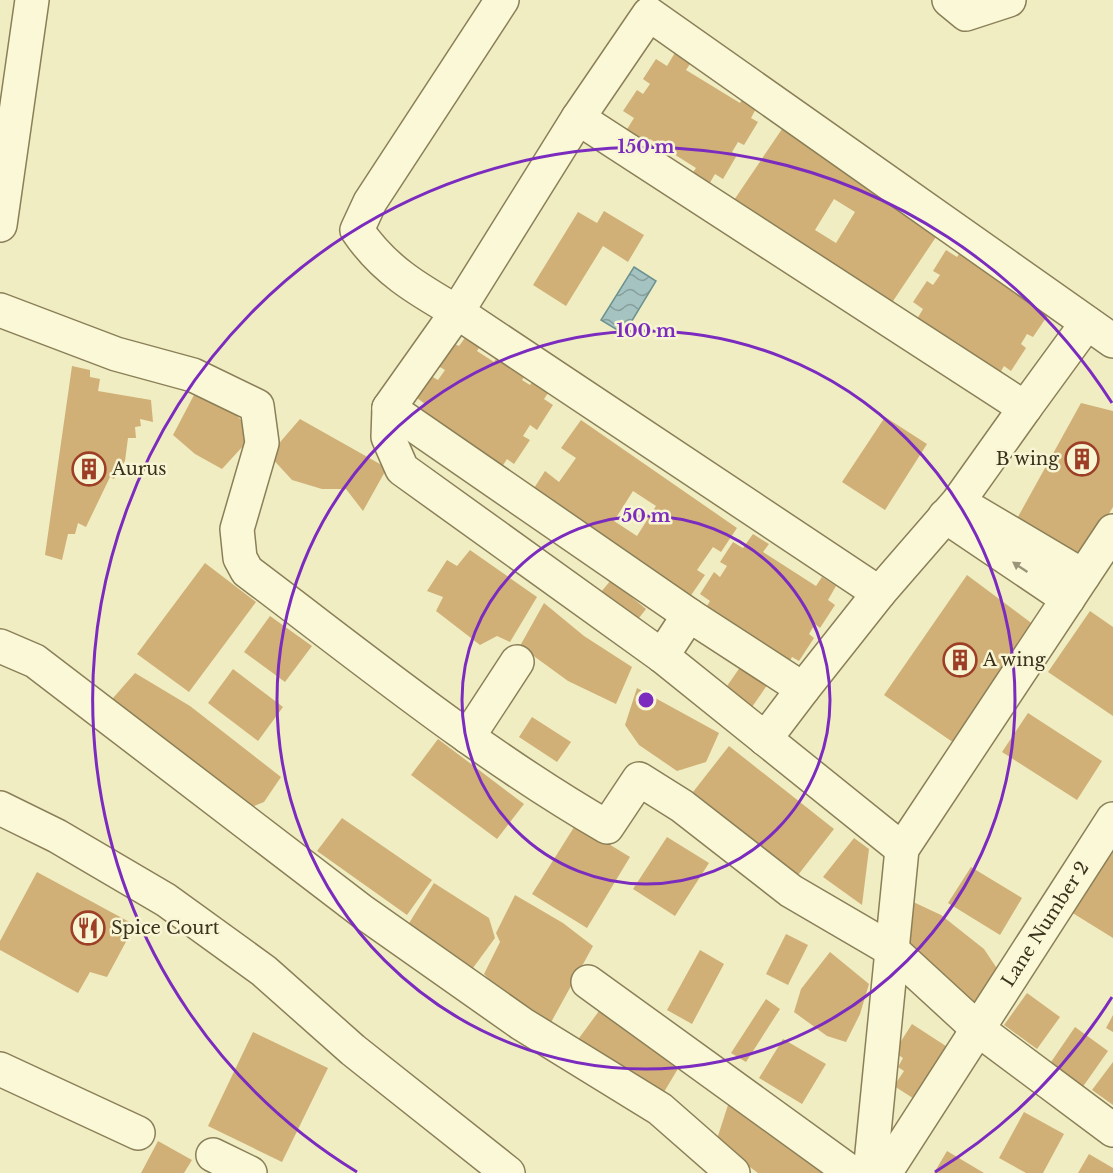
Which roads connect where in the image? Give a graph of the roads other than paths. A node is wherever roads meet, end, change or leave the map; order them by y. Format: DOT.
graph roads {
  1 [pos="32,0"];
  2 [pos="502,0"];
  3 [pos="1009,0"];
  4 [pos="951,1"];
  5 [pos="638,7"];
  6 [pos="578,118"];
  7 [pos="0,225"];
  8 [pos="0,310"];
  9 [pos="457,312"];
  10 [pos="1100,332"];
  11 [pos="389,408"];
  12 [pos="1025,408"];
  13 [pos="952,509"];
  14 [pos="1113,531"];
  15 [pos="1076,588"];
  16 [pos="879,593"];
  17 [pos="689,615"];
  18 [pos="0,646"];
  19 [pos="662,656"];
  20 [pos="517,662"];
  21 [pos="803,689"];
  22 [pos="468,737"];
  23 [pos="765,739"];
  24 [pos="0,808"];
  25 [pos="1113,819"];
  26 [pos="903,849"];
  27 [pos="892,950"];
  28 [pos="588,982"];
  29 [pos="979,1030"];
  30 [pos="0,1069"];
  31 [pos="1113,1130"];
  32 [pos="138,1133"];
  33 [pos="213,1155"];
  34 [pos="250,1173"];
  35 [pos="508,1173"];
  36 [pos="733,1173"];
  37 [pos="852,1173"];
  38 [pos="870,1173"];
  39 [pos="885,1173"];
  1 -- 7 [label="street"];
  2 -- 9 [label="street"];
  3 -- 4 [label="street"];
  5 -- 6 [label="street"];
  5 -- 10 [label="street"];
  6 -- 9 [label="street"];
  6 -- 12 [label="street"];
  8 -- 22 [label="street"];
  9 -- 11 [label="street"];
  9 -- 16 [label="street"];
  10 -- 12 [label="street"];
  11 -- 17 [label="street"];
  11 -- 19 [label="street"];
  12 -- 13 [label="street"];
  13 -- 15 [label="street"];
  13 -- 16 [label="street"];
  14 -- 15 [label="street"];
  15 -- 26 [label="street"];
  16 -- 21 [label="street"];
  17 -- 19 [label="street"];
  17 -- 21 [label="street"];
  18 -- 36 [label="street"];
  19 -- 23 [label="street"];
  20 -- 22 [label="street"];
  21 -- 23 [label="street"];
  22 -- 27 [label="street"];
  23 -- 26 [label="street"];
  24 -- 35 [label="street"];
  25 -- 29 [label="street, Lane Number 2"];
  26 -- 27 [label="street"];
  27 -- 29 [label="street"];
  27 -- 38 [label="street"];
  28 -- 37 [label="street"];
  29 -- 31 [label="street"];
  29 -- 39 [label="street, Lane Number 2"];
  30 -- 32 [label="street"];
  33 -- 34 [label="street"];
}
